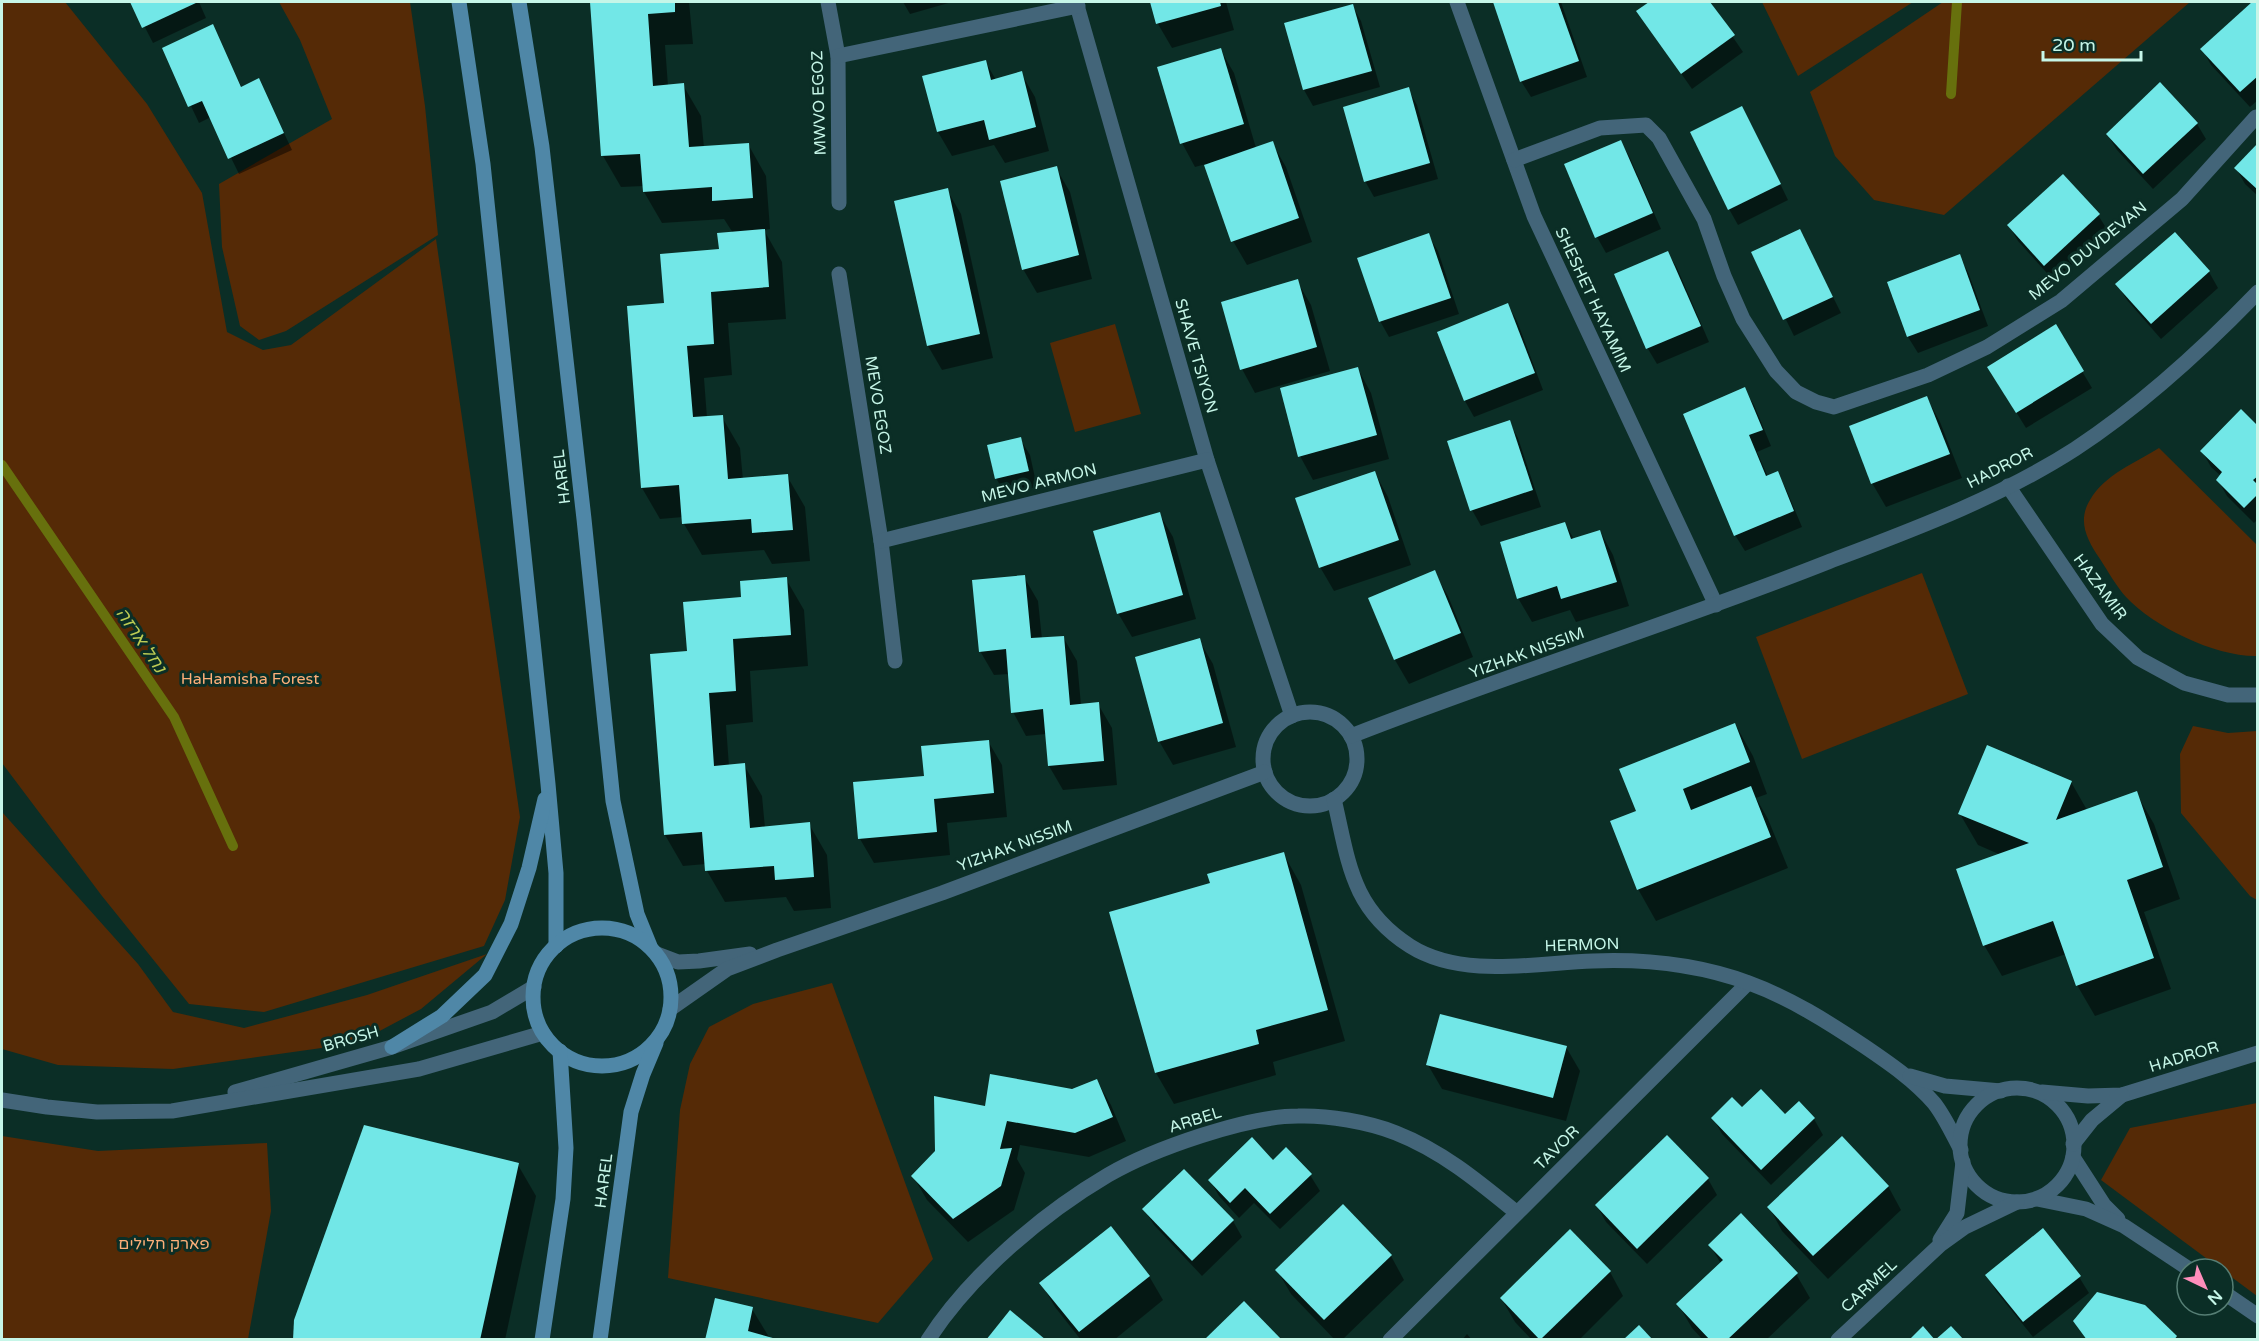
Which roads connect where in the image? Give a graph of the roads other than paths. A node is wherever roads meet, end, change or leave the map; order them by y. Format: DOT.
graph roads {
  1 [pos="459,2"];
  2 [pos="519,2"];
  3 [pos="828,2"];
  4 [pos="1457,2"];
  5 [pos="1077,4"];
  6 [pos="838,56"];
  7 [pos="2256,117"];
  8 [pos="1514,160"];
  9 [pos="839,203"];
  10 [pos="839,274"];
  11 [pos="2258,292"];
  12 [pos="1207,460"];
  13 [pos="2008,486"];
  14 [pos="881,541"];
  15 [pos="1716,605"];
  16 [pos="896,662"];
  17 [pos="2258,695"];
  18 [pos="1292,716"];
  19 [pos="1351,736"];
  20 [pos="1264,772"];
  21 [pos="548,784"];
  22 [pos="1334,799"];
  23 [pos="556,946"];
  24 [pos="653,950"];
  25 [pos="777,950"];
  26 [pos="1748,983"];
  27 [pos="534,987"];
  28 [pos="670,1009"];
  29 [pos="661,1032"];
  30 [pos="543,1033"];
  31 [pos="392,1047"];
  32 [pos="560,1052"];
  33 [pos="2258,1053"];
  34 [pos="1904,1074"];
  35 [pos="2002,1091"];
  36 [pos="2038,1092"];
  37 [pos="2122,1095"];
  38 [pos="2,1100"];
  39 [pos="172,1111"];
  40 [pos="2073,1151"];
  41 [pos="1962,1156"];
  42 [pos="2037,1199"];
  43 [pos="2017,1202"];
  44 [pos="1517,1213"];
  45 [pos="2124,1226"];
  46 [pos="1925,1258"];
  47 [pos="2175,1260"];
  48 [pos="2235,1300"];
  49 [pos="2258,1316"];
  50 [pos="542,1340"];
  51 [pos="600,1340"];
  52 [pos="928,1340"];
  53 [pos="1390,1340"];
  54 [pos="1838,1340"];
  1 -- 21 [label="main road"];
  2 -- 24 [label="main road, HAREL"];
  3 -- 6 [label="street, MWVO EGOZ"];
  4 -- 8 [label="street, SHESHET HAYAMIM"];
  5 -- 6 [label="street"];
  5 -- 12 [label="street, SHAVE TSIYON"];
  6 -- 9 [label="street, MWVO EGOZ"];
  7 -- 8 [label="street, MEVO DUVDEVAN"];
  8 -- 15 [label="street, SHESHET HAYAMIM"];
  10 -- 14 [label="street, MEVO EGOZ"];
  11 -- 13 [label="street, HADROR"];
  12 -- 14 [label="street, MEVO ARMON"];
  12 -- 18 [label="street, SHAVE TSIYON"];
  13 -- 15 [label="street, HADROR"];
  13 -- 17 [label="street, HAZAMIR"];
  14 -- 16 [label="street, MEVO EGOZ"];
  15 -- 19 [label="street, YIZHAK NISSIM"];
  18 -- 19 [label="street"];
  18 -- 20 [label="street"];
  19 -- 22 [label="street"];
  20 -- 22 [label="street"];
  20 -- 25 [label="street, YIZHAK NISSIM"];
  21 -- 23 [label="main road"];
  21 -- 31 [label="main road"];
  22 -- 26 [label="street, HERMON"];
  23 -- 24 [label="main road"];
  23 -- 27 [label="main road"];
  24 -- 25 [label="street, YIZHAK NISSIM"];
  24 -- 28 [label="main road"];
  25 -- 28 [label="street, YIZHAK NISSIM"];
  26 -- 34 [label="street, HERMON"];
  26 -- 44 [label="street, TAVOR"];
  27 -- 30 [label="main road"];
  27 -- 31 [label="street, BROSH"];
  28 -- 29 [label="main road"];
  29 -- 32 [label="main road"];
  29 -- 51 [label="main road, HAREL"];
  30 -- 32 [label="main road"];
  30 -- 39 [label="street, BROSH"];
  31 -- 39 [label="street, BROSH"];
  32 -- 50 [label="main road"];
  33 -- 37 [label="street, HADROR"];
  34 -- 35 [label="street, HERMON"];
  34 -- 41 [label="street, HERMON"];
  35 -- 36 [label="street"];
  35 -- 41 [label="street"];
  36 -- 37 [label="street, HADROR"];
  36 -- 40 [label="street"];
  37 -- 40 [label="street, HADROR"];
  38 -- 39 [label="street, BROSH"];
  40 -- 42 [label="street"];
  40 -- 45 [label="street"];
  41 -- 43 [label="street"];
  41 -- 46 [label="street, CARMEL"];
  42 -- 43 [label="street"];
  42 -- 45 [label="street"];
  43 -- 46 [label="street, CARMEL"];
  44 -- 52 [label="street, ARBEL"];
  44 -- 53 [label="street, TAVOR"];
  45 -- 47 [label="street"];
  46 -- 54 [label="street, CARMEL"];
  48 -- 49 [label="street"];
}
